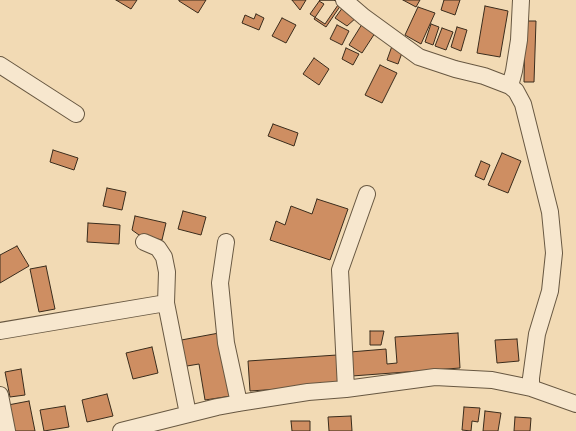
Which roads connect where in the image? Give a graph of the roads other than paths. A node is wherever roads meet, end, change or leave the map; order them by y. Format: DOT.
graph roads {
  1 [pos="344,0"];
  2 [pos="521,0"];
  3 [pos="0,65"];
  4 [pos="510,86"];
  5 [pos="76,114"];
  6 [pos="367,194"];
  7 [pos="144,242"];
  8 [pos="226,242"];
  9 [pos="166,303"];
  10 [pos="0,331"];
  11 [pos="346,388"];
  12 [pos="531,388"];
  13 [pos="0,395"];
  14 [pos="239,403"];
  15 [pos="576,404"];
  16 [pos="188,414"];
  17 [pos="7,431"];
  18 [pos="121,431"];
  1 -- 4 [label="street"];
  2 -- 4 [label="street"];
  3 -- 5 [label="street"];
  4 -- 12 [label="street"];
  6 -- 11 [label="street"];
  7 -- 9 [label="street"];
  8 -- 14 [label="street"];
  9 -- 10 [label="street"];
  9 -- 16 [label="street"];
  11 -- 12 [label="street"];
  11 -- 14 [label="street"];
  12 -- 15 [label="street"];
  13 -- 17 [label="street"];
  14 -- 16 [label="street"];
  16 -- 18 [label="street"];
}
